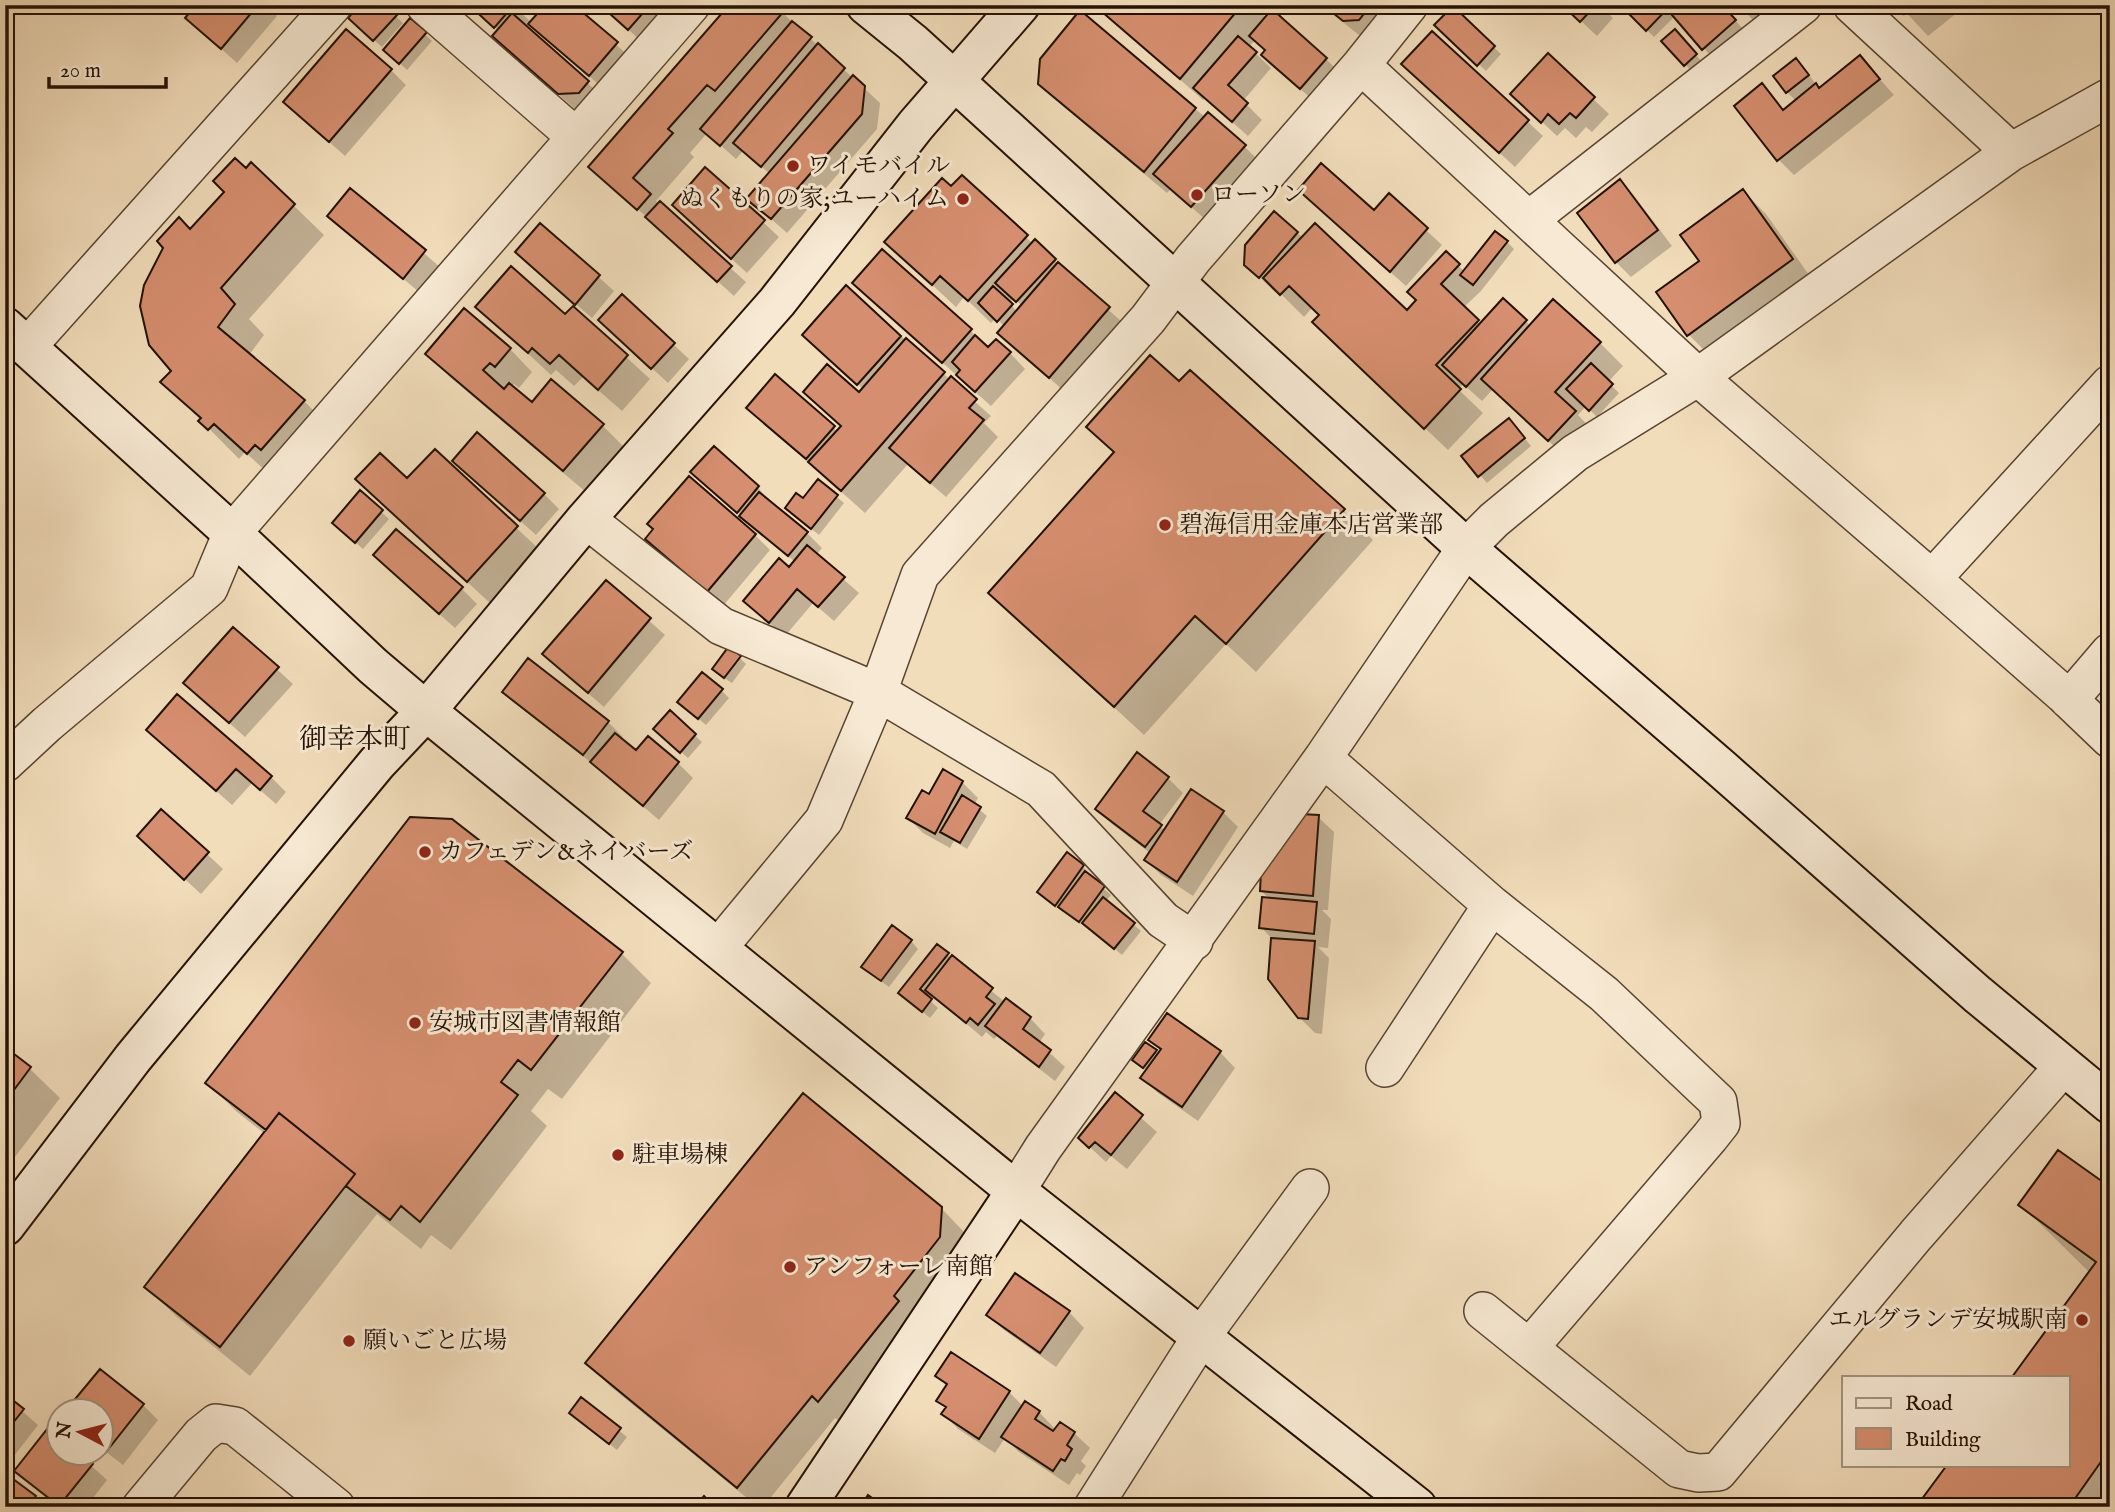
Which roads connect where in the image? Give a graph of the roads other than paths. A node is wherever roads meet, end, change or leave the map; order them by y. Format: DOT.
graph roads {
  1 [pos="334,5"];
  2 [pos="425,5"];
  3 [pos="691,5"];
  4 [pos="866,5"];
  5 [pos="1020,5"];
  6 [pos="1409,5"];
  7 [pos="1803,5"];
  8 [pos="1852,5"];
  9 [pos="1361,65"];
  10 [pos="955,82"];
  11 [pos="2110,97"];
  12 [pos="576,137"];
  13 [pos="2011,152"];
  14 [pos="1530,219"];
  15 [pos="1174,283"];
  16 [pos="16,337"];
  17 [pos="1698,377"];
  18 [pos="2110,384"];
  19 [pos="586,519"];
  20 [pos="232,533"];
  21 [pos="1466,548"];
  22 [pos="1933,579"];
  23 [pos="2110,652"];
  24 [pos="878,692"];
  25 [pos="2069,700"];
  26 [pos="426,711"];
  27 [pos="2110,739"];
  28 [pos="1323,758"];
  29 [pos="5,763"];
  30 [pos="1492,905"];
  31 [pos="1194,941"];
  32 [pos="718,948"];
  33 [pos="2063,1067"];
  34 [pos="1385,1068"];
  35 [pos="2110,1104"];
  36 [pos="1310,1188"];
  37 [pos="1016,1191"];
  38 [pos="5,1226"];
  39 [pos="1483,1311"];
  40 [pos="1201,1337"];
  41 [pos="1530,1347"];
  42 [pos="141,1507"];
  43 [pos="337,1507"];
  44 [pos="805,1507"];
  45 [pos="1093,1507"];
  46 [pos="1417,1507"];
  1 -- 16 [label="street"];
  2 -- 12 [label="street"];
  3 -- 12 [label="street"];
  4 -- 10 [label="street"];
  5 -- 10 [label="street"];
  6 -- 9 [label="street"];
  7 -- 14 [label="street"];
  8 -- 13 [label="street"];
  9 -- 14 [label="street"];
  9 -- 15 [label="street"];
  10 -- 15 [label="street"];
  10 -- 19 [label="street"];
  11 -- 13 [label="street"];
  12 -- 20 [label="street"];
  13 -- 17 [label="street"];
  14 -- 17 [label="street"];
  15 -- 21 [label="street"];
  15 -- 24 [label="street"];
  16 -- 20 [label="street"];
  17 -- 21 [label="street"];
  17 -- 22 [label="street"];
  18 -- 22 [label="street"];
  19 -- 24 [label="street"];
  19 -- 26 [label="street"];
  20 -- 26 [label="street"];
  20 -- 29 [label="street"];
  21 -- 28 [label="street"];
  21 -- 33 [label="street"];
  22 -- 25 [label="street"];
  23 -- 25 [label="street"];
  24 -- 31 [label="street"];
  24 -- 32 [label="street"];
  25 -- 27 [label="street"];
  26 -- 32 [label="street"];
  26 -- 38 [label="street"];
  28 -- 30 [label="street"];
  28 -- 31 [label="street"];
  30 -- 34 [label="street"];
  30 -- 41 [label="street"];
  31 -- 37 [label="street"];
  32 -- 37 [label="street"];
  33 -- 35 [label="street"];
  33 -- 41 [label="street"];
  36 -- 40 [label="street"];
  37 -- 40 [label="street"];
  37 -- 44 [label="street"];
  39 -- 41 [label="street"];
  40 -- 45 [label="street"];
  40 -- 46 [label="street"];
  42 -- 43 [label="street"];
}
